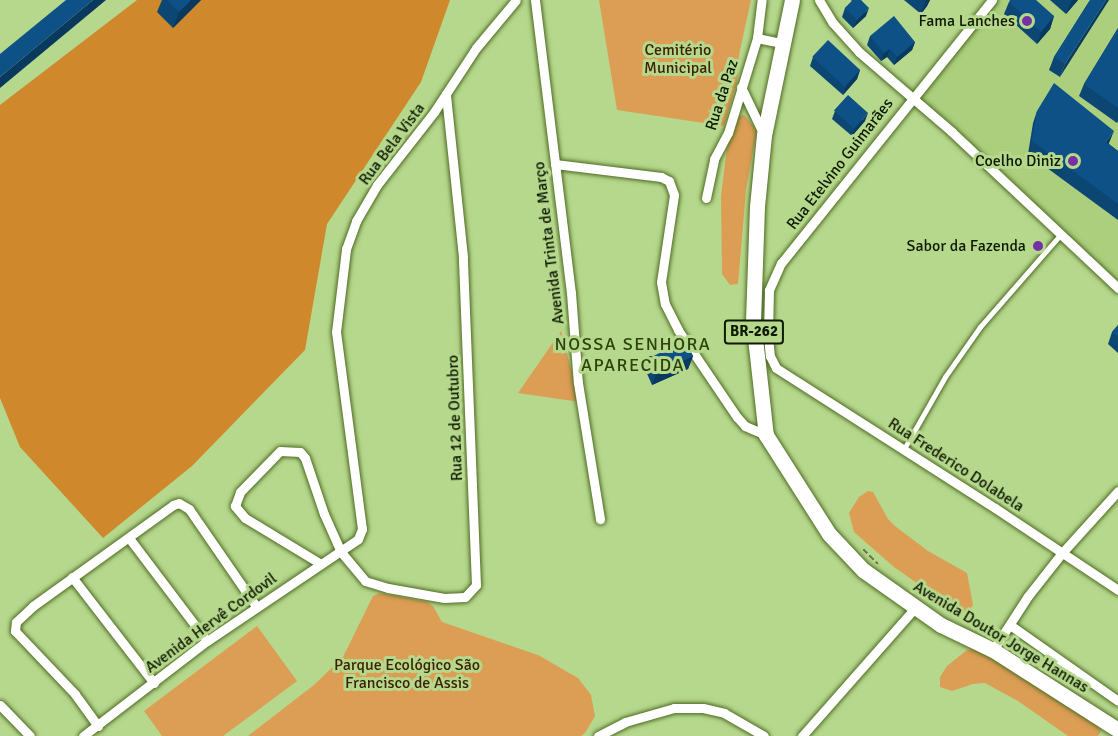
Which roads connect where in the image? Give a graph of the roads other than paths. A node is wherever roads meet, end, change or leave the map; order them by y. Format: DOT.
graph roads {
  1 [pos="516,0"];
  2 [pos="535,0"];
  3 [pos="762,0"];
  4 [pos="792,0"];
  5 [pos="819,0"];
  6 [pos="992,0"];
  7 [pos="757,38"];
  8 [pos="781,43"];
  9 [pos="741,87"];
  10 [pos="447,94"];
  11 [pos="912,97"];
  12 [pos="764,135"];
  13 [pos="555,164"];
  14 [pos="706,198"];
  15 [pos="1061,234"];
  16 [pos="1118,288"];
  17 [pos="776,368"];
  18 [pos="766,435"];
  19 [pos="904,448"];
  20 [pos="1118,491"];
  21 [pos="600,519"];
  22 [pos="129,538"];
  23 [pos="358,539"];
  24 [pos="341,552"];
  25 [pos="1061,554"];
  26 [pos="321,564"];
  27 [pos="72,577"];
  28 [pos="1118,590"];
  29 [pos="256,606"];
  30 [pos="915,608"];
  31 [pos="1010,625"];
  32 [pos="207,641"];
  33 [pos="993,650"];
  34 [pos="154,683"];
  35 [pos="1118,701"];
  36 [pos="0,705"];
  37 [pos="98,726"];
  38 [pos="1114,730"];
  39 [pos="30,736"];
  40 [pos="83,736"];
  41 [pos="598,736"];
  42 [pos="764,736"];
  43 [pos="802,736"];
  1 -- 10 [label="street, Rua Bela Vista"];
  2 -- 13 [label="street, Avenida Trinta de Março"];
  3 -- 7 [label="street, Rua da Paz"];
  4 -- 8 [label="highway, Avenida Doutor Jorge Hannas / BR-262"];
  5 -- 11 [label="street"];
  6 -- 11 [label="street, Rua Etelvino Guimarães"];
  7 -- 8 [label="street"];
  7 -- 9 [label="street, Rua da Paz"];
  8 -- 12 [label="highway, Avenida Doutor Jorge Hannas / BR-262"];
  9 -- 12 [label="street"];
  9 -- 14 [label="street, Rua da Paz"];
  10 -- 23 [label="street, Rua Bela Vista"];
  10 -- 24 [label="street, Rua 12 de Outubro"];
  11 -- 15 [label="street"];
  11 -- 17 [label="street, Rua Etelvino Guimarães"];
  12 -- 18 [label="highway, Avenida Doutor Jorge Hannas / BR-262"];
  13 -- 18 [label="street"];
  13 -- 21 [label="street, Avenida Trinta de Março"];
  15 -- 16 [label="street"];
  15 -- 19 [label="lane"];
  17 -- 19 [label="street, Rua Frederico Dolabela"];
  18 -- 30 [label="highway, Avenida Doutor Jorge Hannas / BR-262"];
  19 -- 25 [label="street, Rua Frederico Dolabela"];
  20 -- 25 [label="street"];
  22 -- 27 [label="street"];
  22 -- 29 [label="street"];
  22 -- 32 [label="street"];
  23 -- 24 [label="street, Avenida Hervê Cordovil"];
  24 -- 26 [label="street, Avenida Hervê Cordovil"];
  24 -- 26 [label="street, Rua 12 de Outubro"];
  25 -- 28 [label="street, Rua Frederico Dolabela"];
  25 -- 31 [label="street"];
  26 -- 29 [label="street, Avenida Hervê Cordovil"];
  27 -- 34 [label="street"];
  27 -- 37 [label="street"];
  29 -- 32 [label="street, Avenida Hervê Cordovil"];
  30 -- 33 [label="highway, Avenida Doutor Jorge Hannas / BR-262"];
  30 -- 43 [label="street"];
  31 -- 33 [label="street"];
  31 -- 35 [label="street"];
  32 -- 34 [label="street, Avenida Hervê Cordovil"];
  33 -- 38 [label="highway, Avenida Doutor Jorge Hannas / BR-262"];
  34 -- 37 [label="street, Avenida Hervê Cordovil"];
  36 -- 39 [label="street"];
  37 -- 40 [label="street, Avenida Hervê Cordovil"];
  41 -- 42 [label="street"];
}
